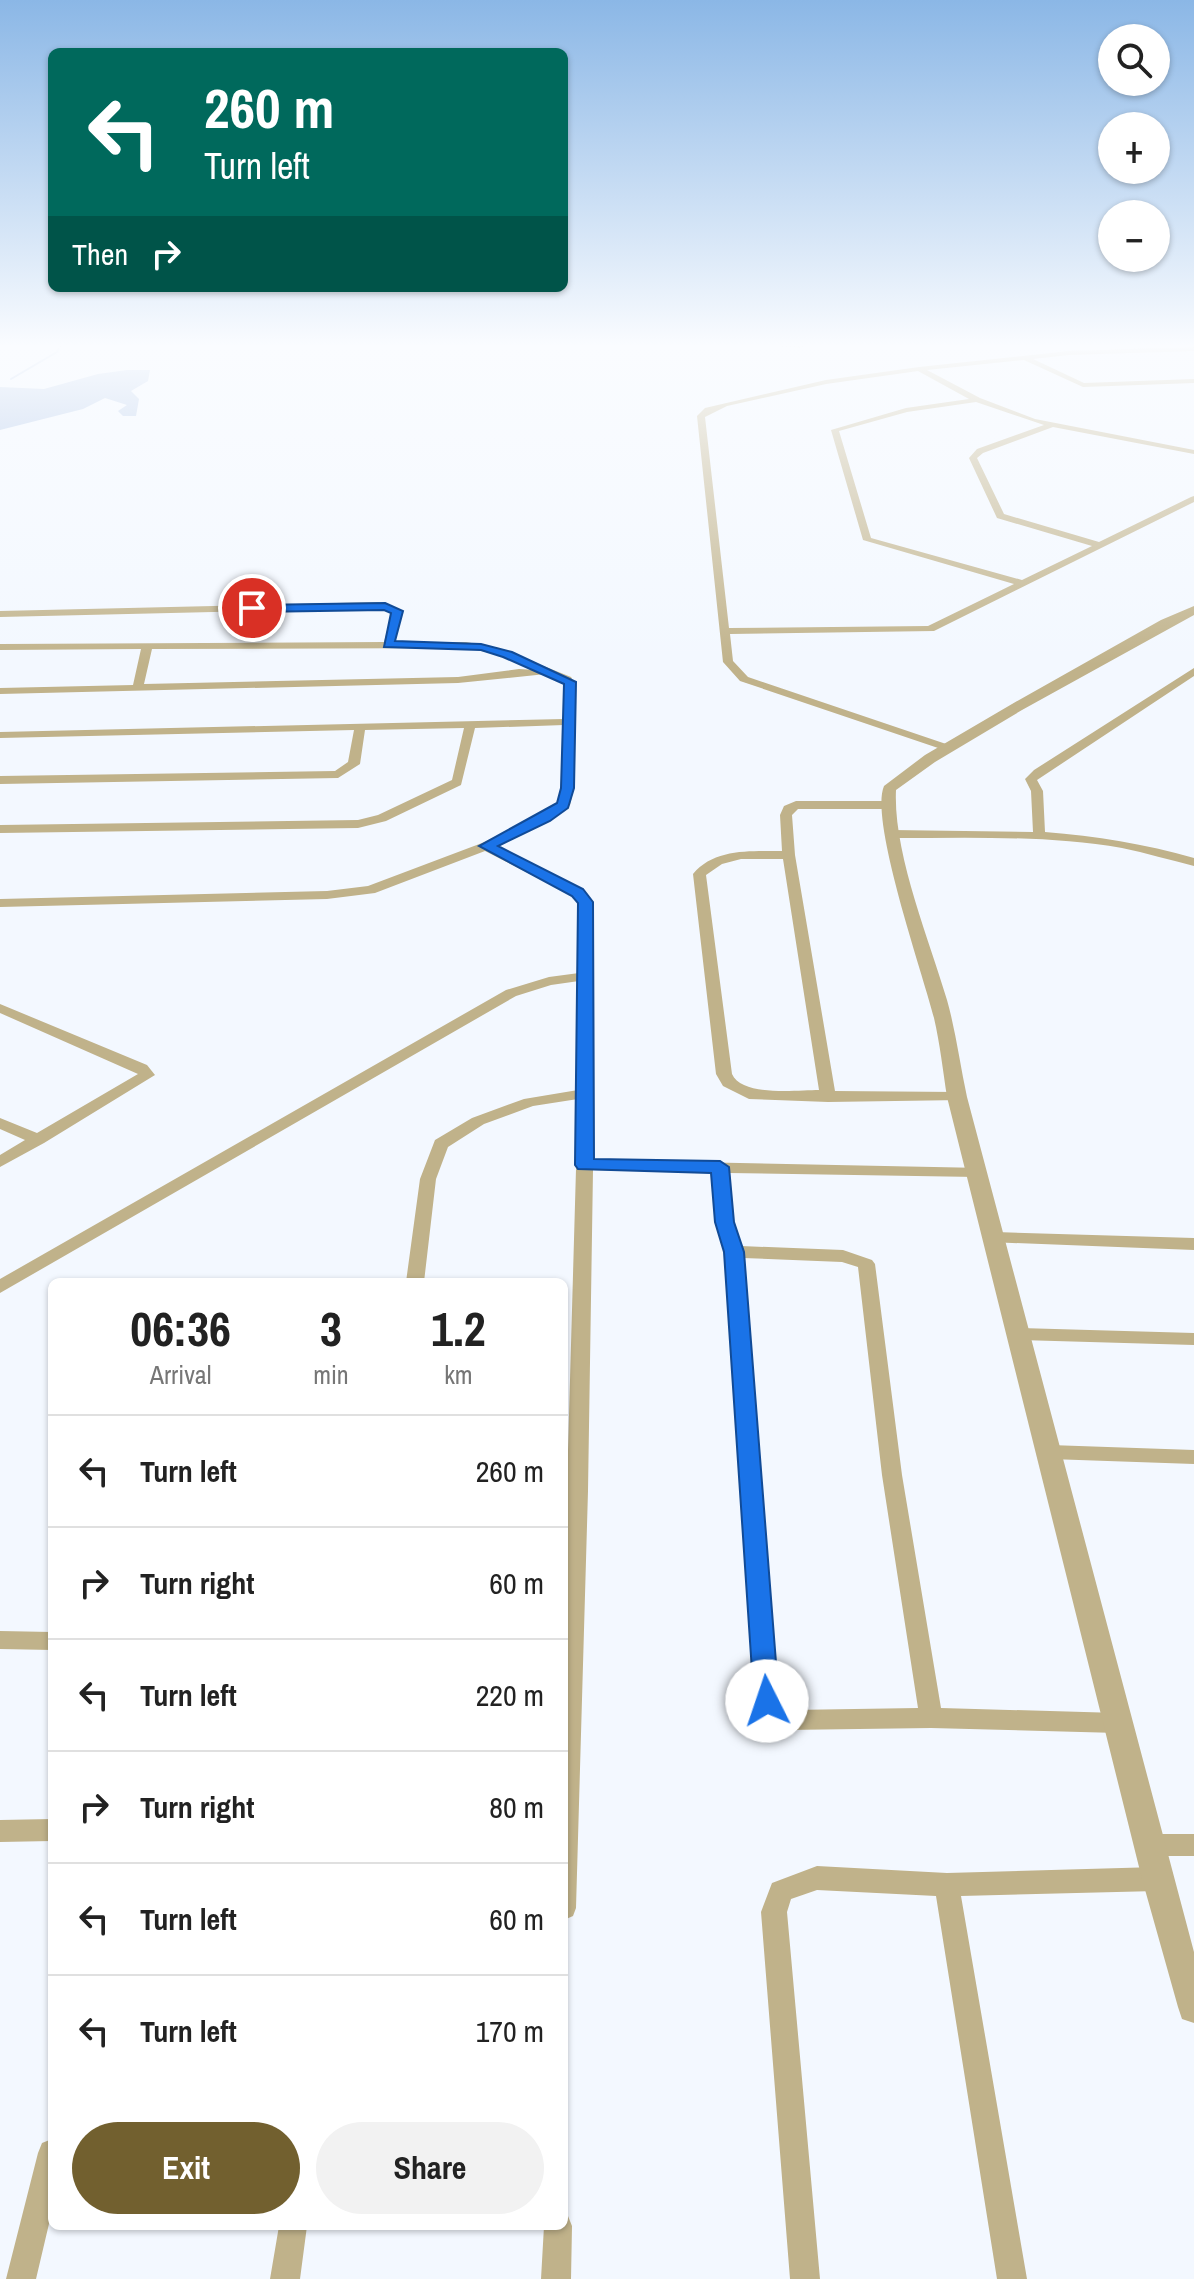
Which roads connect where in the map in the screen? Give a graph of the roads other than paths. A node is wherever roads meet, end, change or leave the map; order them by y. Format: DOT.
graph roads {
  1 [pos="705,452"];
  2 [pos="842,452"];
  3 [pos="979,452"];
  4 [pos="1194,499"];
  5 [pos="1099,545"];
  6 [pos="1022,583"];
  7 [pos="1193,611"];
  8 [pos="0,614"];
  9 [pos="725,631"];
  10 [pos="388,645"];
  11 [pos="0,647"];
  12 [pos="147,647"];
  13 [pos="1194,671"];
  14 [pos="554,674"];
  15 [pos="138,687"];
  16 [pos="4,691"];
  17 [pos="0,705"];
  18 [pos="570,722"];
  19 [pos="360,727"];
  20 [pos="470,727"];
  21 [pos="0,735"];
  22 [pos="948,748"];
  23 [pos="0,780"];
  24 [pos="889,805"];
  25 [pos="0,829"];
  26 [pos="892,834"];
  27 [pos="1039,834"];
  28 [pos="486,846"];
  29 [pos="789,855"];
  30 [pos="1194,862"];
  31 [pos="0,903"];
  32 [pos="587,976"];
  33 [pos="0,1008"];
  34 [pos="586,1093"];
  35 [pos="828,1097"];
  36 [pos="957,1097"];
  37 [pos="0,1123"];
  38 [pos="38,1140"];
  39 [pos="0,1162"];
  40 [pos="585,1165"];
  41 [pos="720,1167"];
  42 [pos="977,1172"];
  43 [pos="995,1238"];
  44 [pos="1194,1244"];
  45 [pos="734,1252"];
  46 [pos="416,1278"];
  47 [pos="4,1279"];
  48 [pos="1020,1334"];
  49 [pos="1194,1339"];
  50 [pos="1050,1452"];
  51 [pos="1194,1457"];
  52 [pos="571,1490"];
  53 [pos="0,1640"];
  54 [pos="48,1641"];
  55 [pos="569,1643"];
  56 [pos="568,1689"];
  57 [pos="931,1718"];
  58 [pos="1118,1723"];
  59 [pos="48,1830"];
  60 [pos="0,1831"];
  61 [pos="1149,1845"];
  62 [pos="1194,1845"];
  63 [pos="1157,1879"];
  64 [pos="947,1885"];
  65 [pos="1194,2007"];
  66 [pos="48,2169"];
  67 [pos="292,2230"];
  68 [pos="558,2230"];
  69 [pos="21,2279"];
  70 [pos="285,2279"];
  71 [pos="556,2279"];
  72 [pos="805,2279"];
  73 [pos="1012,2279"];
  1 -- 9 [label="street"];
  2 -- 6 [label="street"];
  3 -- 5 [label="street"];
  4 -- 5 [label="street"];
  5 -- 6 [label="street"];
  6 -- 9 [label="street"];
  7 -- 22 [label="street"];
  8 -- 10 [label="street"];
  9 -- 22 [label="street"];
  10 -- 12 [label="street"];
  10 -- 14 [label="street"];
  11 -- 12 [label="street"];
  12 -- 15 [label="street"];
  13 -- 27 [label="street"];
  14 -- 15 [label="street"];
  14 -- 18 [label="street"];
  15 -- 16 [label="street"];
  16 -- 17 [label="street"];
  18 -- 20 [label="street"];
  18 -- 28 [label="street"];
  19 -- 20 [label="street"];
  19 -- 21 [label="street"];
  19 -- 23 [label="street"];
  20 -- 25 [label="street"];
  22 -- 24 [label="street"];
  24 -- 26 [label="street"];
  24 -- 29 [label="street"];
  26 -- 27 [label="street"];
  26 -- 36 [label="street"];
  27 -- 30 [label="street"];
  28 -- 31 [label="street"];
  28 -- 32 [label="street"];
  29 -- 35 [label="street"];
  29 -- 35 [label="street"];
  32 -- 34 [label="street"];
  32 -- 47 [label="street"];
  33 -- 38 [label="street"];
  34 -- 40 [label="street"];
  34 -- 46 [label="street"];
  35 -- 36 [label="street"];
  36 -- 42 [label="street"];
  37 -- 38 [label="street"];
  38 -- 39 [label="street"];
  40 -- 41 [label="street"];
  40 -- 52 [label="street"];
  41 -- 42 [label="street"];
  41 -- 45 [label="street"];
  42 -- 43 [label="street"];
  43 -- 44 [label="street"];
  43 -- 48 [label="street"];
  45 -- 57 [label="street"];
  45 -- 57 [label="street"];
  48 -- 49 [label="street"];
  48 -- 50 [label="street"];
  50 -- 51 [label="street"];
  50 -- 58 [label="street"];
  52 -- 55 [label="street"];
  53 -- 54 [label="street"];
  55 -- 56 [label="street"];
  57 -- 58 [label="street"];
  58 -- 61 [label="street"];
  59 -- 60 [label="street"];
  61 -- 62 [label="street"];
  61 -- 63 [label="street"];
  63 -- 64 [label="street"];
  63 -- 65 [label="street"];
  64 -- 72 [label="street"];
  64 -- 73 [label="street"];
  66 -- 69 [label="street"];
  67 -- 70 [label="street"];
  68 -- 71 [label="street"];
}
